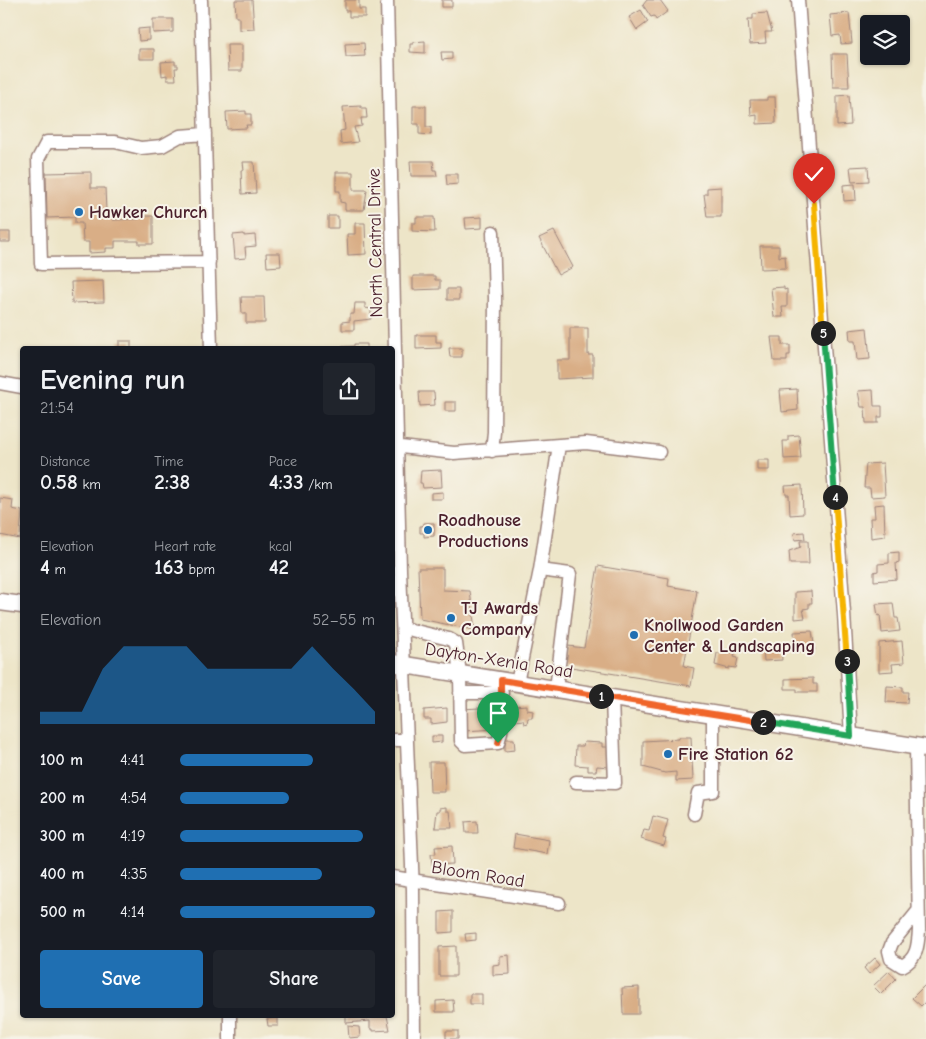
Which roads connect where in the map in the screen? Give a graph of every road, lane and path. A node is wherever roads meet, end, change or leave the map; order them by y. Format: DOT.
graph roads {
  1 [pos="202,0"];
  2 [pos="387,0"];
  3 [pos="798,0"];
  4 [pos="205,134"];
  5 [pos="493,232"];
  6 [pos="208,262"];
  7 [pos="211,346"];
  8 [pos="393,346"];
  9 [pos="0,383"];
  10 [pos="20,387"];
  11 [pos="559,445"];
  12 [pos="395,446"];
  13 [pos="492,451"];
  14 [pos="659,452"];
  15 [pos="396,536"];
  16 [pos="540,570"];
  17 [pos="0,602"];
  18 [pos="20,605"];
  19 [pos="403,628"];
  20 [pos="399,664"];
  21 [pos="460,674"];
  22 [pos="507,685"];
  23 [pos="556,689"];
  24 [pos="460,692"];
  25 [pos="612,698"];
  26 [pos="713,714"];
  27 [pos="851,736"];
  28 [pos="395,740"];
  29 [pos="406,740"];
  30 [pos="921,747"];
  31 [pos="576,782"];
  32 [pos="694,814"];
  33 [pos="395,878"];
  34 [pos="411,881"];
  35 [pos="559,903"];
  36 [pos="918,911"];
  37 [pos="230,1018"];
  38 [pos="230,1039"];
  39 [pos="414,1039"];
  1 -- 4 [label="street"];
  2 -- 8 [label="street, North Central Drive"];
  3 -- 27 [label="street"];
  4 -- 6 [label="street"];
  4 -- 6 [label="street"];
  5 -- 13 [label="street"];
  6 -- 7 [label="street"];
  9 -- 10 [label="street"];
  11 -- 13 [label="street"];
  11 -- 14 [label="street"];
  11 -- 16 [label="street"];
  12 -- 13 [label="street"];
  12 -- 15 [label="street, North Central Drive"];
  15 -- 19 [label="street, North Central Drive"];
  16 -- 22 [label="street"];
  16 -- 23 [label="street"];
  17 -- 18 [label="main road"];
  19 -- 20 [label="street, North Central Drive"];
  19 -- 21 [label="street"];
  20 -- 21 [label="main road, Dayton-Xenia Road"];
  20 -- 29 [label="street, North Central Drive"];
  21 -- 22 [label="main road, Dayton-Xenia Road"];
  21 -- 24 [label="street"];
  22 -- 23 [label="main road, Dayton-Xenia Road"];
  22 -- 24 [label="street"];
  22 -- 24 [label="street"];
  23 -- 25 [label="main road, Dayton-Xenia Road"];
  25 -- 26 [label="main road, Dayton-Xenia Road"];
  25 -- 31 [label="street"];
  26 -- 27 [label="main road, Dayton-Xenia Road"];
  26 -- 32 [label="street"];
  27 -- 30 [label="main road, Dayton-Xenia Road"];
  28 -- 29 [label="street"];
  29 -- 34 [label="street, North Central Drive"];
  30 -- 36 [label="street"];
  33 -- 34 [label="street, Bloom Road"];
  34 -- 35 [label="street, Bloom Road"];
  34 -- 39 [label="street, North Central Drive"];
  37 -- 38 [label="street"];
}
